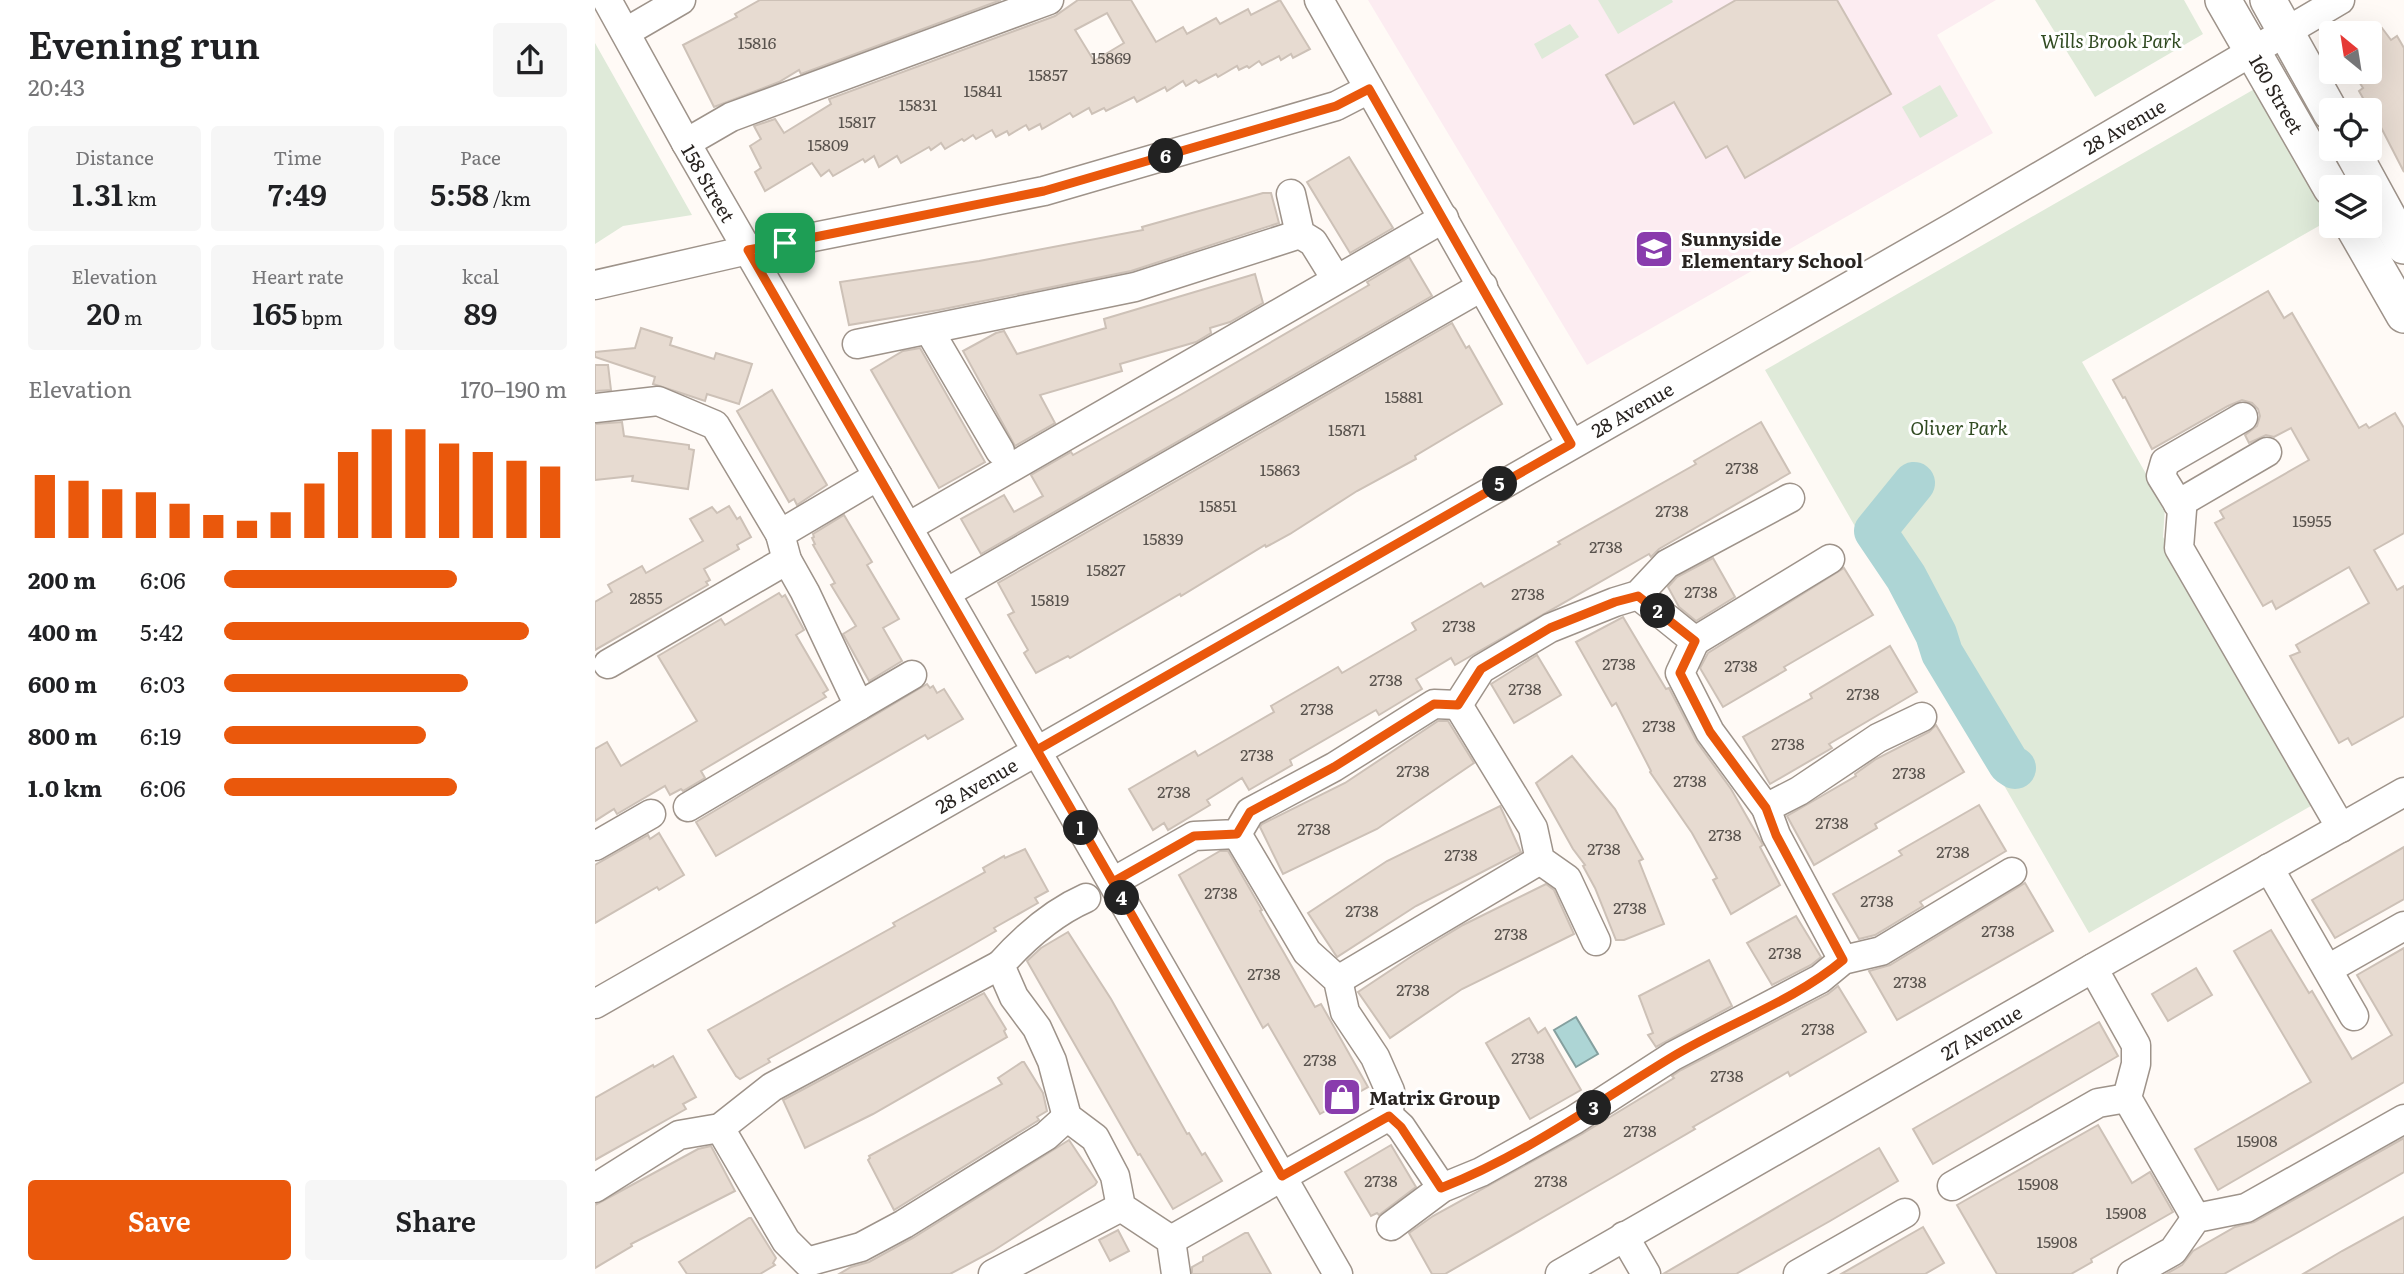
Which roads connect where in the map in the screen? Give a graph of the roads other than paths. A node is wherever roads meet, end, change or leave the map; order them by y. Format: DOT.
graph roads {
  1 [pos="607,0"];
  2 [pos="681,0"];
  3 [pos="1049,0"];
  4 [pos="1319,0"];
  5 [pos="2223,0"];
  6 [pos="2268,0"];
  7 [pos="2340,0"];
  8 [pos="626,32"];
  9 [pos="2286,32"];
  10 [pos="2252,51"];
  11 [pos="1369,89"];
  12 [pos="2323,98"];
  13 [pos="686,143"];
  14 [pos="2357,161"];
  15 [pos="2324,175"];
  16 [pos="1291,194"];
  17 [pos="1444,218"];
  18 [pos="1300,234"];
  19 [pos="2360,238"];
  20 [pos="2404,246"];
  21 [pos="748,250"];
  22 [pos="1336,279"];
  23 [pos="595,285"];
  24 [pos="1483,286"];
  25 [pos="2404,315"];
  26 [pos="929,330"];
  27 [pos="857,344"];
  28 [pos="595,408"];
  29 [pos="2243,417"];
  30 [pos="1571,444"];
  31 [pos="1000,451"];
  32 [pos="2267,452"];
  33 [pos="878,477"];
  34 [pos="1790,498"];
  35 [pos="2178,504"];
  36 [pos="908,527"];
  37 [pos="783,547"];
  38 [pos="1830,559"];
  39 [pos="946,593"];
  40 [pos="1638,596"];
  41 [pos="1695,641"];
  42 [pos="608,664"];
  43 [pos="912,675"];
  44 [pos="1458,705"];
  45 [pos="859,706"];
  46 [pos="1922,717"];
  47 [pos="1037,750"];
  48 [pos="2404,792"];
  49 [pos="688,807"];
  50 [pos="1766,808"];
  51 [pos="651,814"];
  52 [pos="2341,828"];
  53 [pos="1237,834"];
  54 [pos="595,846"];
  55 [pos="1540,860"];
  56 [pos="2269,868"];
  57 [pos="2012,872"];
  58 [pos="1113,882"];
  59 [pos="1086,898"];
  60 [pos="2404,926"];
  61 [pos="1595,941"];
  62 [pos="1843,960"];
  63 [pos="1000,964"];
  64 [pos="2093,968"];
  65 [pos="2328,969"];
  66 [pos="1338,980"];
  67 [pos="595,1004"];
  68 [pos="2354,1016"];
  69 [pos="2127,1098"];
  70 [pos="1389,1116"];
  71 [pos="1067,1117"];
  72 [pos="2404,1119"];
  73 [pos="720,1128"];
  74 [pos="1282,1176"];
  75 [pos="1952,1186"];
  76 [pos="595,1188"];
  77 [pos="1441,1188"];
  78 [pos="1121,1207"];
  79 [pos="1905,1213"];
  80 [pos="2196,1218"];
  81 [pos="1391,1226"];
  82 [pos="1624,1237"];
  83 [pos="1171,1240"];
  84 [pos="802,1268"];
  85 [pos="993,1274"];
  86 [pos="1175,1274"];
  87 [pos="1338,1274"];
  88 [pos="1560,1274"];
  89 [pos="1646,1274"];
  90 [pos="1798,1274"];
  91 [pos="2132,1274"];
  1 -- 8 [label="street, 158 Street"];
  2 -- 8 [label="street"];
  3 -- 13 [label="street"];
  4 -- 11 [label="street"];
  5 -- 10 [label="main road, 160 Street"];
  6 -- 9 [label="main road, 160 Street"];
  7 -- 9 [label="street, 28 Avenue"];
  8 -- 13 [label="street, 158 Street"];
  9 -- 10 [label="street, 28 Avenue"];
  9 -- 12 [label="main road, 160 Street"];
  10 -- 15 [label="main road, 160 Street"];
  10 -- 30 [label="street, 28 Avenue"];
  11 -- 17 [label="street"];
  11 -- 21 [label="street"];
  13 -- 21 [label="street, 158 Street"];
  14 -- 20 [label="main road"];
  16 -- 18 [label="street"];
  17 -- 22 [label="street"];
  17 -- 24 [label="street"];
  18 -- 22 [label="street"];
  18 -- 26 [label="street"];
  19 -- 25 [label="main road"];
  21 -- 23 [label="street"];
  21 -- 33 [label="street, 158 Street"];
  22 -- 36 [label="street"];
  24 -- 30 [label="street"];
  24 -- 39 [label="street"];
  26 -- 27 [label="street"];
  26 -- 31 [label="street"];
  28 -- 37 [label="street"];
  29 -- 35 [label="street"];
  30 -- 47 [label="street, 28 Avenue"];
  32 -- 35 [label="street"];
  33 -- 36 [label="street, 158 Street"];
  33 -- 37 [label="street"];
  34 -- 40 [label="street"];
  35 -- 52 [label="street"];
  36 -- 39 [label="street, 158 Street"];
  37 -- 42 [label="street"];
  37 -- 45 [label="street"];
  38 -- 41 [label="street"];
  39 -- 47 [label="street, 158 Street"];
  40 -- 41 [label="street"];
  40 -- 44 [label="street"];
  41 -- 50 [label="street"];
  43 -- 45 [label="street"];
  44 -- 53 [label="street"];
  44 -- 55 [label="street"];
  45 -- 49 [label="street"];
  46 -- 50 [label="street"];
  47 -- 58 [label="street, 158 Street"];
  47 -- 67 [label="street, 28 Avenue"];
  48 -- 52 [label="street, 27 Avenue"];
  50 -- 62 [label="street"];
  51 -- 54 [label="street"];
  52 -- 56 [label="street, 27 Avenue"];
  53 -- 58 [label="street"];
  53 -- 66 [label="street"];
  55 -- 61 [label="street"];
  55 -- 66 [label="street"];
  56 -- 64 [label="street, 27 Avenue"];
  56 -- 65 [label="street"];
  57 -- 62 [label="street"];
  58 -- 74 [label="street, 158 Street"];
  59 -- 63 [label="street"];
  60 -- 65 [label="street"];
  62 -- 77 [label="street"];
  63 -- 71 [label="street"];
  63 -- 73 [label="street"];
  64 -- 69 [label="street"];
  64 -- 82 [label="street, 27 Avenue"];
  65 -- 68 [label="street"];
  66 -- 70 [label="street"];
  69 -- 75 [label="street"];
  69 -- 80 [label="street"];
  70 -- 74 [label="street"];
  70 -- 77 [label="street"];
  71 -- 78 [label="street"];
  71 -- 84 [label="street"];
  72 -- 80 [label="street"];
  73 -- 76 [label="street"];
  73 -- 84 [label="street"];
  74 -- 83 [label="street"];
  74 -- 87 [label="street, 158 Street"];
  77 -- 81 [label="street"];
  78 -- 83 [label="street"];
  78 -- 85 [label="street"];
  79 -- 90 [label="street"];
  80 -- 91 [label="street"];
  82 -- 88 [label="street, 27 Avenue"];
  82 -- 89 [label="street"];
  83 -- 86 [label="street"];
}
